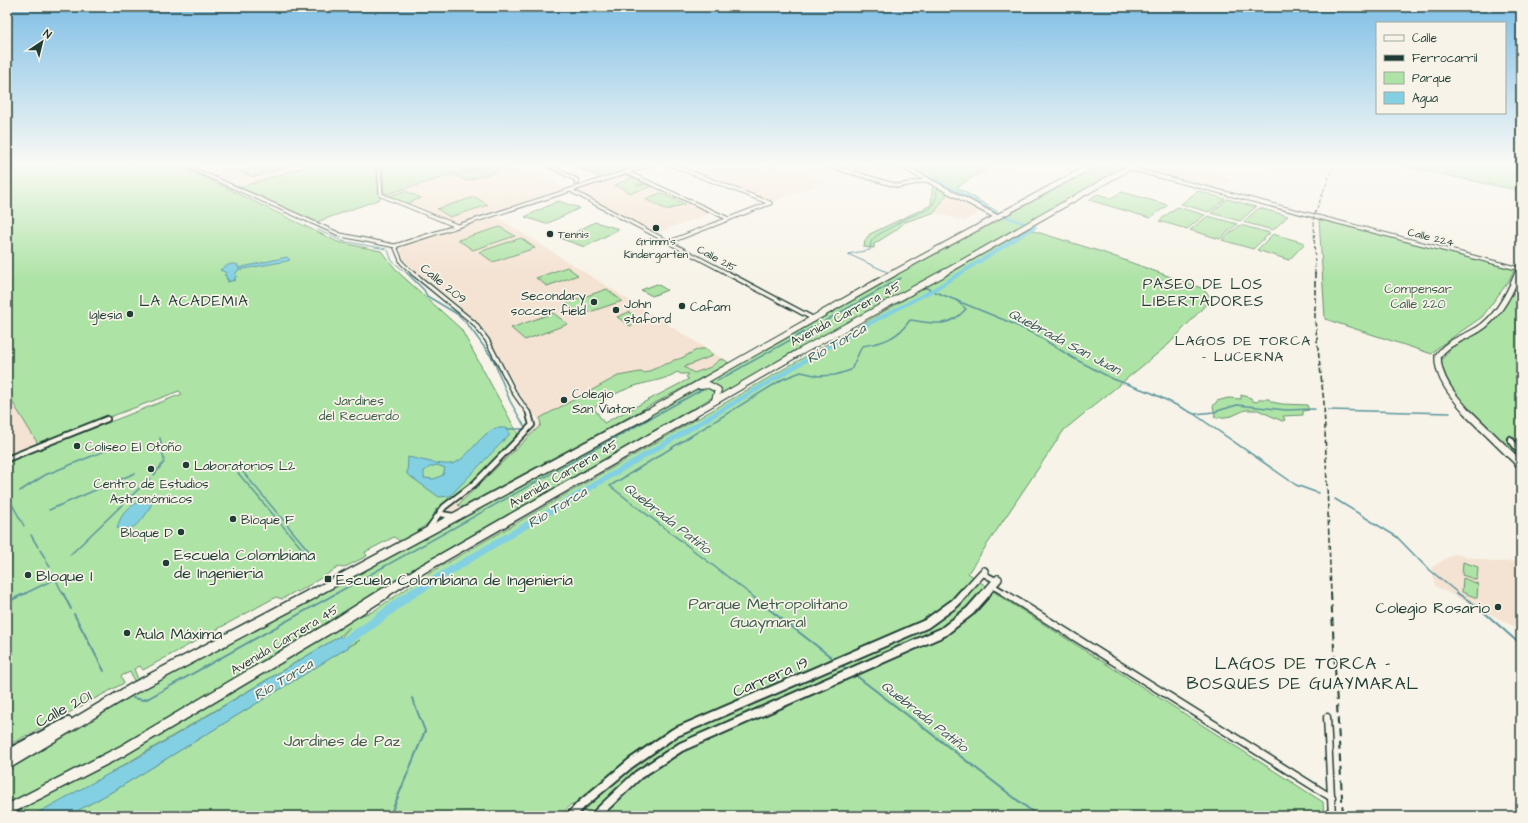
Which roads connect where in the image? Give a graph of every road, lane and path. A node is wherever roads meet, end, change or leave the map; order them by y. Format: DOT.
graph roads {
  1 [pos="267,202"];
  2 [pos="399,202"];
  3 [pos="531,202"];
  4 [pos="594,202"];
  5 [pos="693,202"];
  6 [pos="766,202"];
  7 [pos="970,202"];
  8 [pos="1024,202"];
  9 [pos="1068,202"];
  10 [pos="1266,202"];
  11 [pos="997,217"];
  12 [pos="729,219"];
  13 [pos="457,226"];
  14 [pos="669,242"];
  15 [pos="395,246"];
  16 [pos="1520,266"];
  17 [pos="814,319"];
  18 [pos="691,388"];
  19 [pos="713,401"];
  20 [pos="107,419"];
  21 [pos="1510,439"];
  22 [pos="1521,452"];
  23 [pos="7,459"];
  24 [pos="1521,465"];
  25 [pos="440,511"];
  26 [pos="457,516"];
  27 [pos="426,534"];
  28 [pos="983,572"];
  29 [pos="996,582"];
  30 [pos="134,688"];
  31 [pos="1327,716"];
  32 [pos="7,754"];
  33 [pos="7,764"];
  34 [pos="1332,798"];
  35 [pos="7,810"];
  36 [pos="571,816"];
  37 [pos="595,816"];
  38 [pos="1332,816"];
  1 -- 15 [label="street"];
  2 -- 13 [label="street"];
  3 -- 13 [label="street"];
  4 -- 14 [label="street, Calle 215"];
  5 -- 12 [label="street"];
  6 -- 12 [label="street"];
  7 -- 11 [label="main road"];
  8 -- 11 [label="highway, Avenida Carrera 45"];
  9 -- 19 [label="highway, Avenida Carrera 45"];
  10 -- 16 [label="street, Calle 224"];
  11 -- 17 [label="highway, Avenida Carrera 45"];
  12 -- 14 [label="street"];
  13 -- 15 [label="street"];
  14 -- 17 [label="street, Calle 215"];
  15 -- 25 [label="street, Calle 209"];
  16 -- 24 [label="main road"];
  17 -- 18 [label="highway, Avenida Carrera 45"];
  18 -- 19 [label="highway"];
  18 -- 26 [label="highway, Avenida Carrera 45"];
  19 -- 35 [label="highway, Avenida Carrera 45"];
  20 -- 23 [label="street"];
  21 -- 22 [label="street"];
  25 -- 26 [label="street"];
  25 -- 27 [label="street, Calle 209"];
  26 -- 27 [label="highway, Avenida Carrera 45"];
  27 -- 30 [label="highway, Avenida Carrera 45"];
  28 -- 29 [label="street"];
  28 -- 36 [label="main road, Carrera 19"];
  29 -- 34 [label="street"];
  29 -- 37 [label="main road, Carrera 19"];
  30 -- 32 [label="main road, Calle 201"];
  30 -- 33 [label="highway, Avenida Carrera 45"];
  31 -- 34 [label="street"];
  34 -- 38 [label="street"];
}
